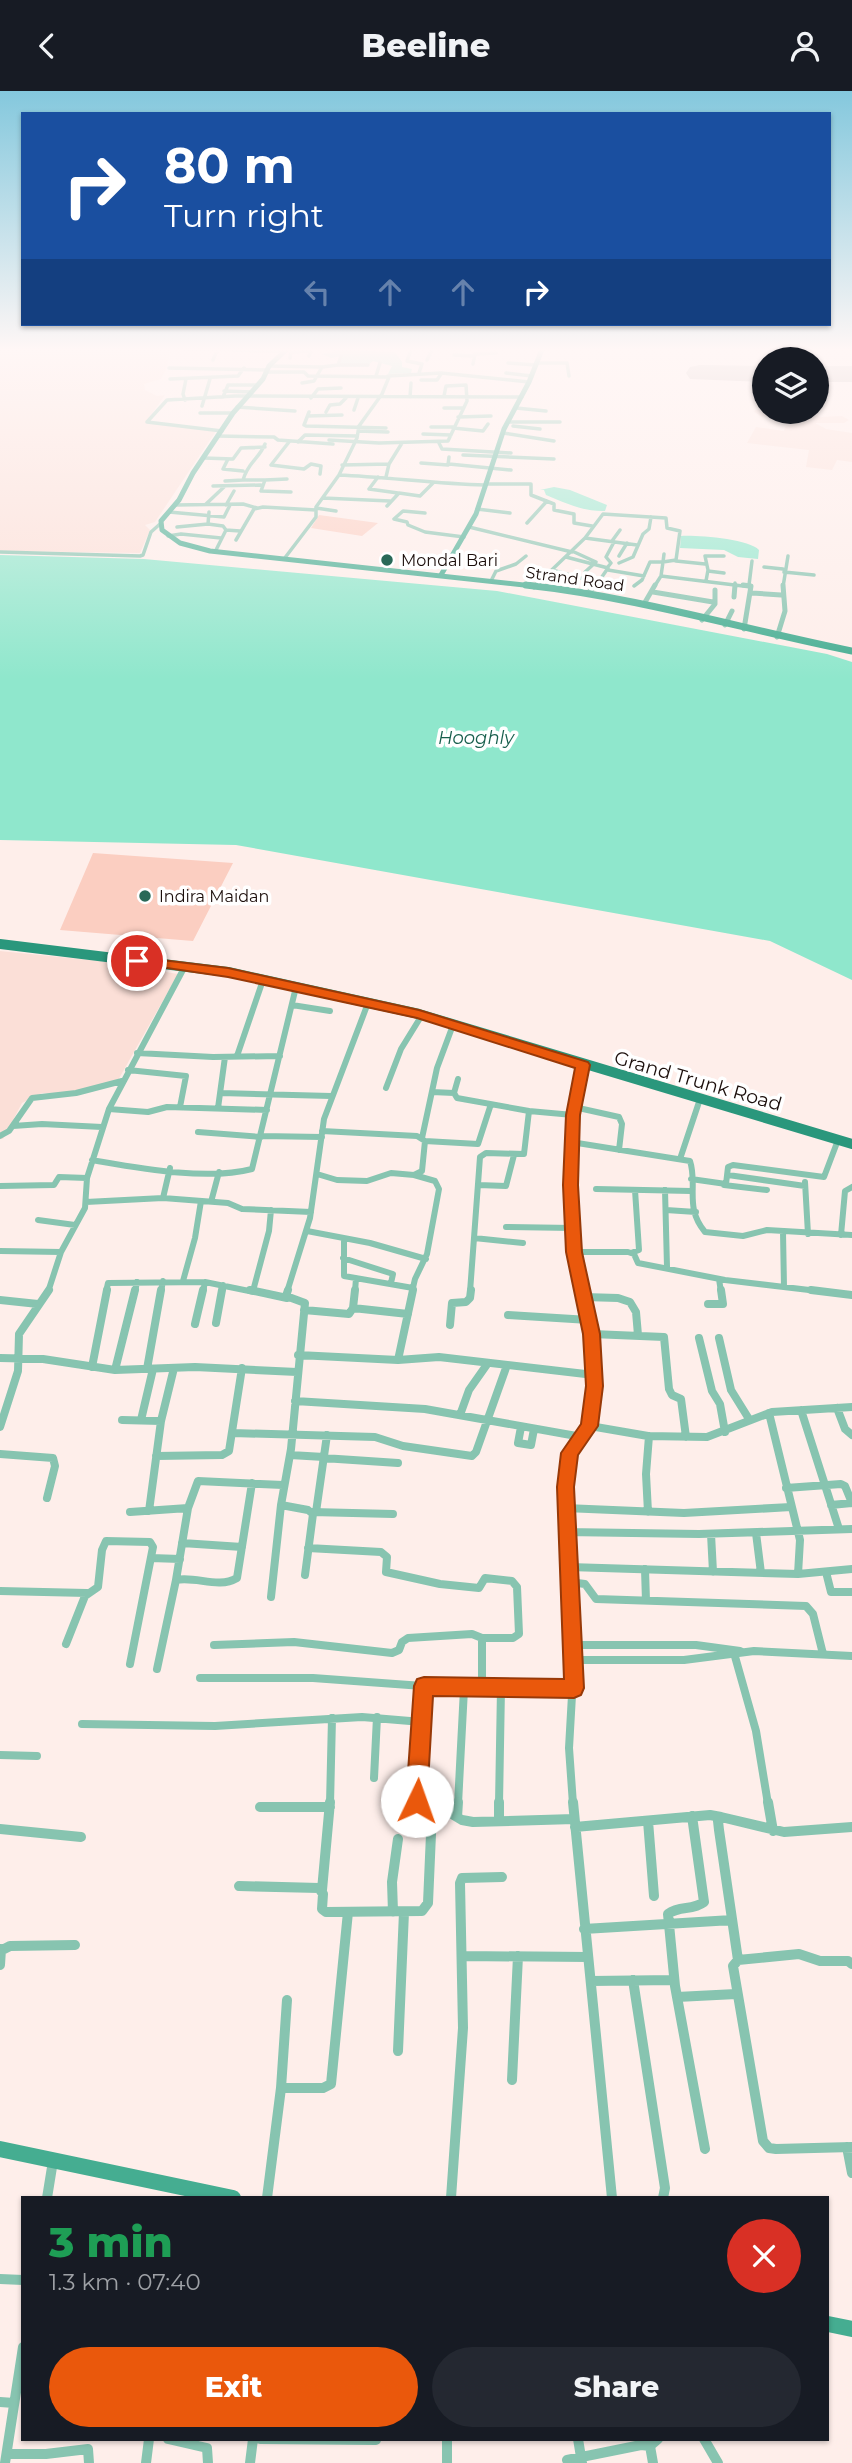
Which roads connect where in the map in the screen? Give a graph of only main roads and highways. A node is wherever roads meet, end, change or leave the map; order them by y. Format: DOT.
graph roads {
  1 [pos="0,944"];
  2 [pos="852,1144"];
  1 -- 2 [label="main road, Grand Trunk Road"];
}
